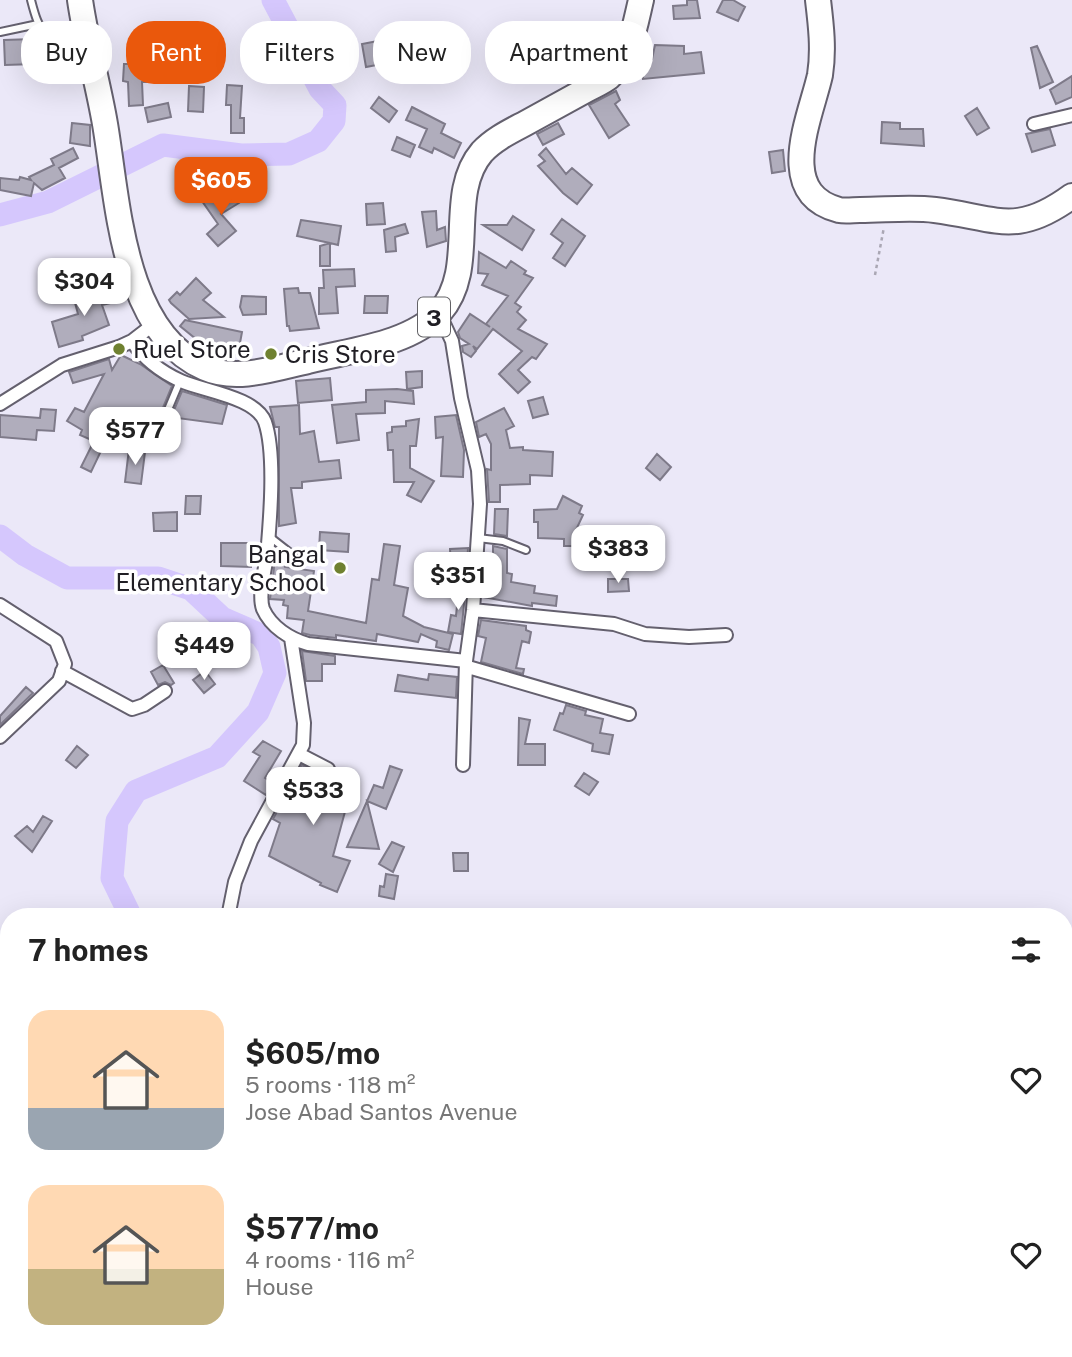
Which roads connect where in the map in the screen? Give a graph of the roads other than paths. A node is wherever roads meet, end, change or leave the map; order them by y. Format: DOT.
graph roads {
  1 [pos="31,0"];
  2 [pos="80,0"];
  3 [pos="642,0"];
  4 [pos="818,0"];
  5 [pos="36,21"];
  6 [pos="83,21"];
  7 [pos="21,27"];
  8 [pos="0,32"];
  9 [pos="96,84"];
  10 [pos="1072,115"];
  11 [pos="1034,124"];
  12 [pos="1072,196"];
  13 [pos="439,313"];
  14 [pos="154,324"];
  15 [pos="132,341"];
  16 [pos="180,381"];
  17 [pos="0,404"];
  18 [pos="167,412"];
  19 [pos="269,536"];
  20 [pos="478,538"];
  21 [pos="526,550"];
  22 [pos="293,555"];
  23 [pos="0,604"];
  24 [pos="473,610"];
  25 [pos="726,635"];
  26 [pos="291,638"];
  27 [pos="467,664"];
  28 [pos="62,671"];
  29 [pos="165,691"];
  30 [pos="628,714"];
  31 [pos="0,737"];
  32 [pos="299,754"];
  33 [pos="463,765"];
  34 [pos="328,769"];
  35 [pos="230,908"];
  1 -- 5 [label="lane"];
  2 -- 6 [label="highway, 3"];
  3 -- 13 [label="highway, 3"];
  4 -- 12 [label="highway"];
  7 -- 8 [label="lane"];
  9 -- 14 [label="highway, 3"];
  10 -- 11 [label="street"];
  13 -- 14 [label="highway, 3"];
  13 -- 20 [label="street"];
  14 -- 15 [label="street"];
  15 -- 16 [label="street"];
  15 -- 17 [label="street"];
  16 -- 18 [label="lane"];
  16 -- 19 [label="street"];
  19 -- 22 [label="lane"];
  19 -- 26 [label="street"];
  20 -- 21 [label="lane"];
  20 -- 24 [label="street"];
  23 -- 28 [label="street"];
  24 -- 25 [label="street"];
  24 -- 27 [label="street"];
  26 -- 27 [label="street"];
  26 -- 32 [label="street"];
  27 -- 30 [label="street"];
  27 -- 33 [label="street"];
  28 -- 29 [label="street"];
  28 -- 31 [label="street"];
  32 -- 34 [label="street"];
  32 -- 35 [label="street"];
}
